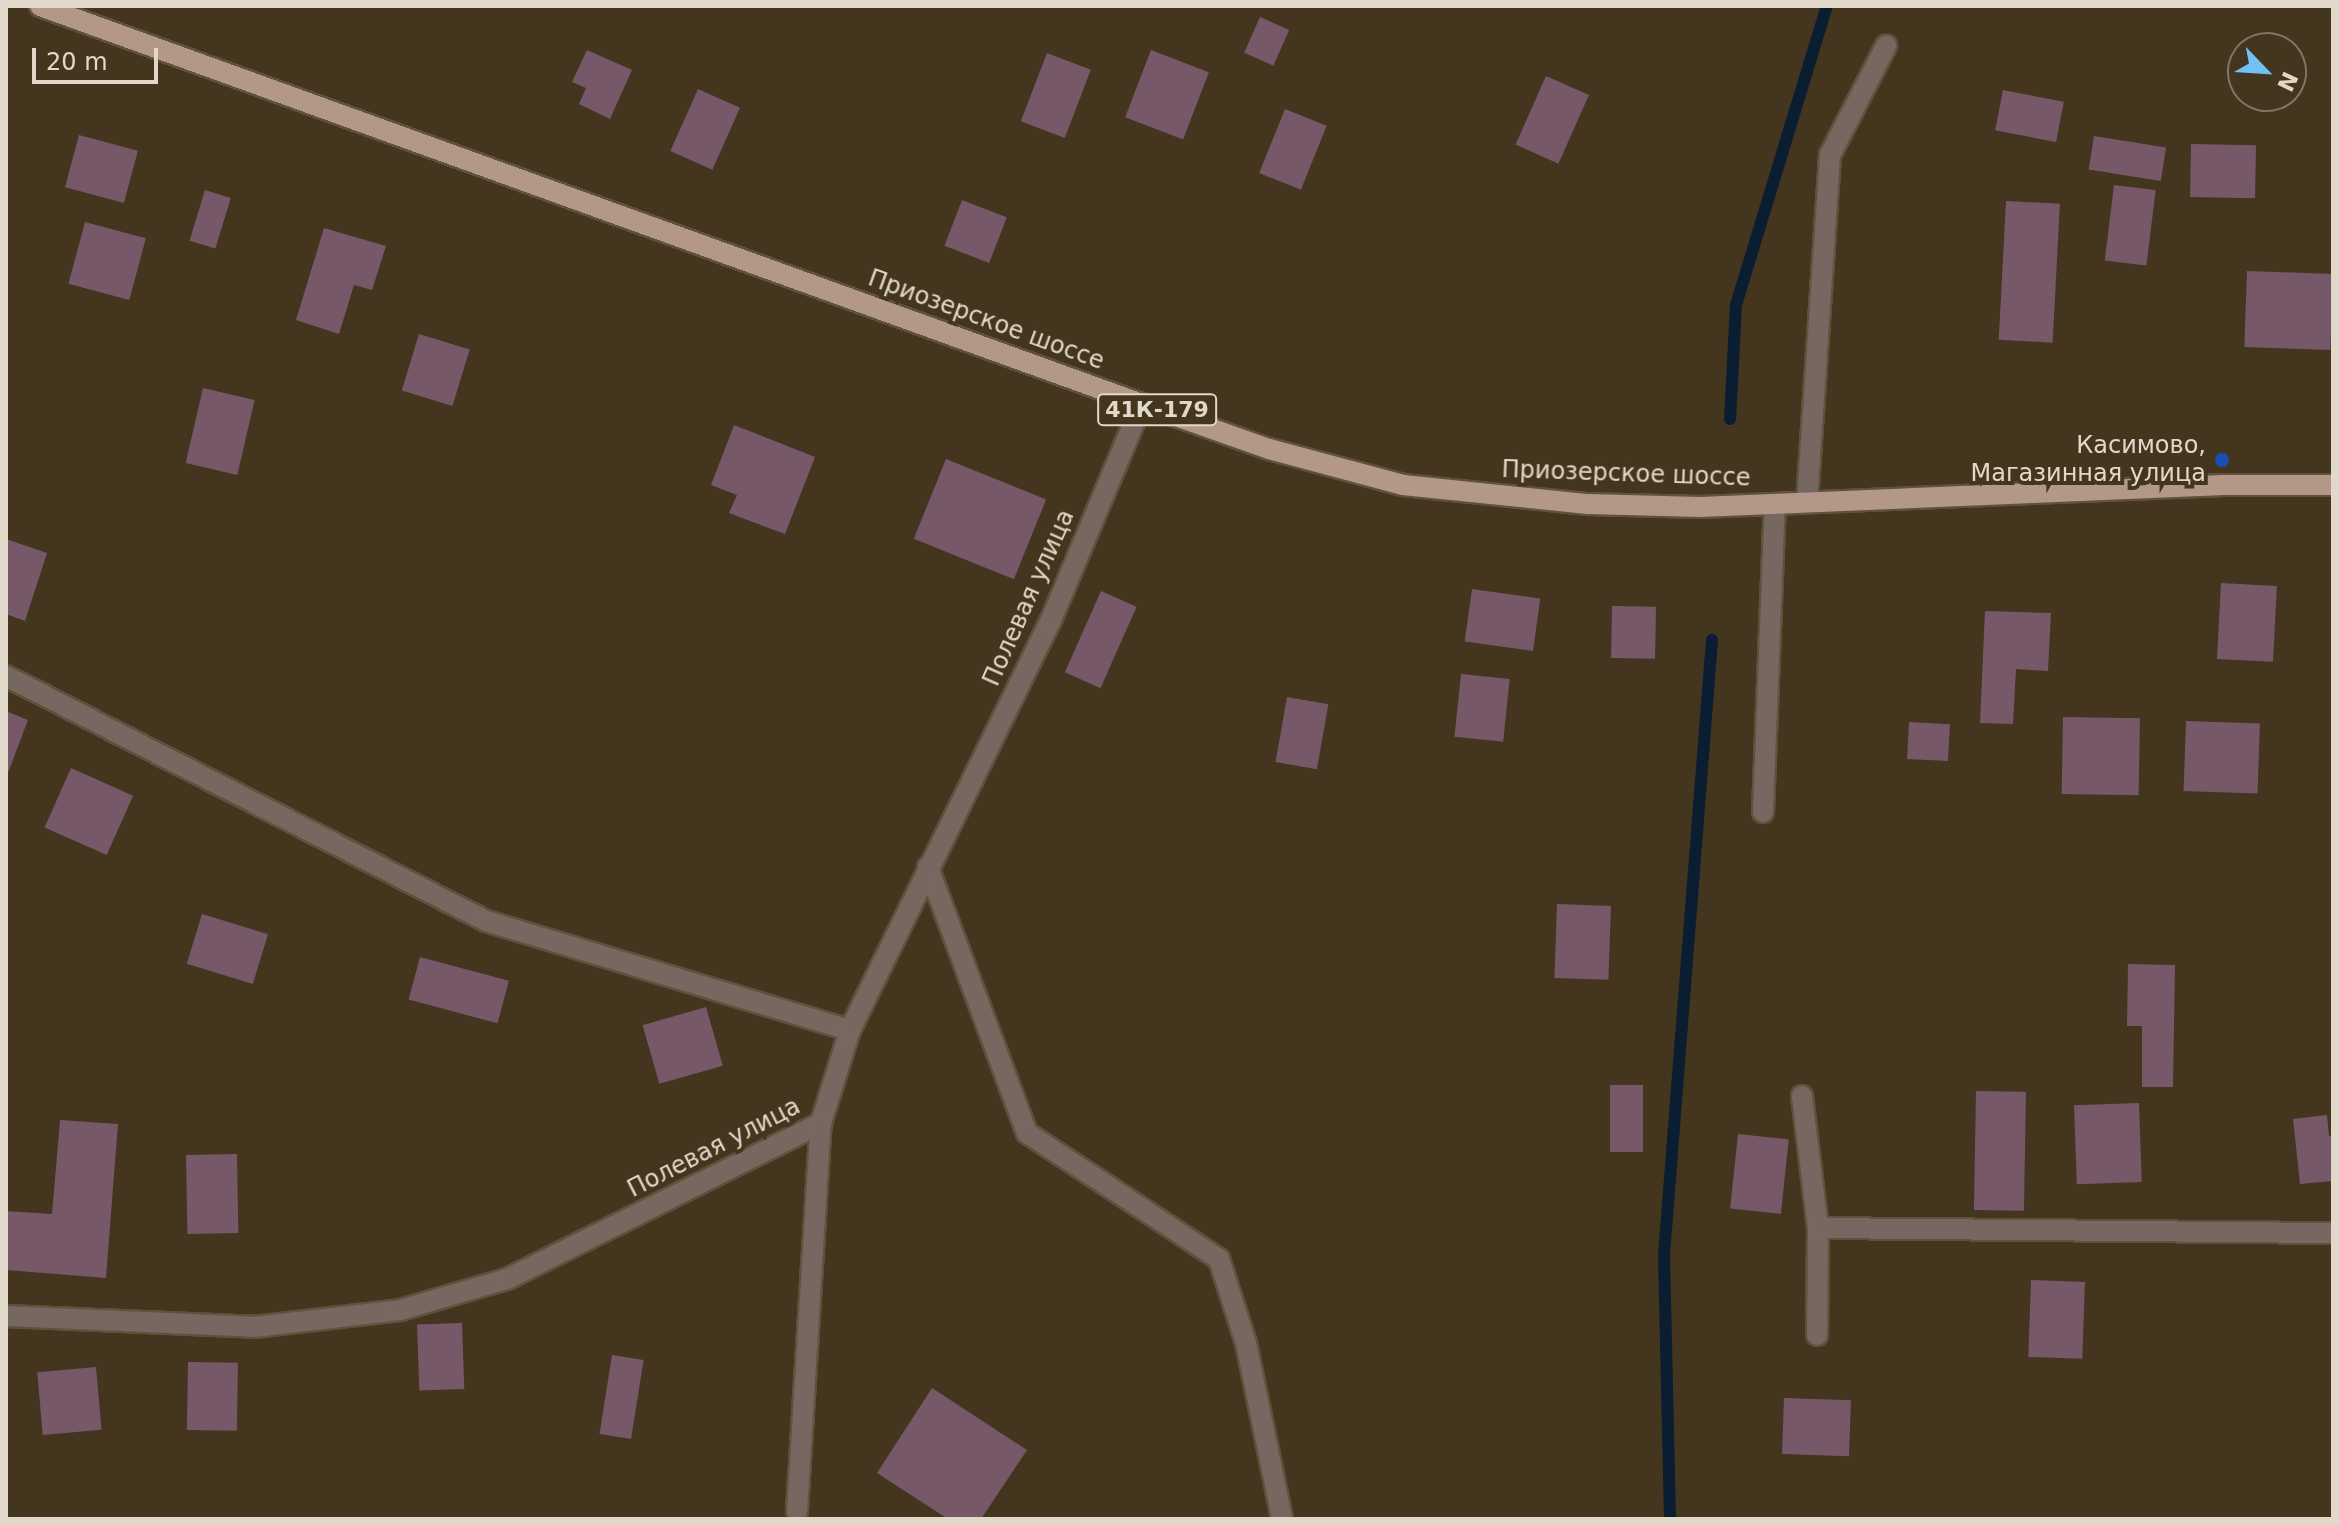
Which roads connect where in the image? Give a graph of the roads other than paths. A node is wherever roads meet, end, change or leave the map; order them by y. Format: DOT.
graph roads {
  1 [pos="40,6"];
  2 [pos="1886,46"];
  3 [pos="1142,404"];
  4 [pos="2333,485"];
  5 [pos="1807,502"];
  6 [pos="1775,504"];
  7 [pos="6,676"];
  8 [pos="1763,812"];
  9 [pos="928,867"];
  10 [pos="850,1030"];
  11 [pos="1802,1096"];
  12 [pos="821,1123"];
  13 [pos="1818,1228"];
  14 [pos="2333,1233"];
  15 [pos="6,1316"];
  16 [pos="1817,1335"];
  17 [pos="797,1511"];
  18 [pos="1282,1519"];
  1 -- 3 [label="main road, Приозерское шоссе / 41К-179"];
  2 -- 5 [label="street"];
  3 -- 6 [label="main road, Приозерское шоссе / 41К-179"];
  3 -- 9 [label="street, Полевая улица"];
  4 -- 5 [label="main road, Приозерское шоссе / 41К-179"];
  5 -- 6 [label="main road, Приозерское шоссе / 41К-179"];
  6 -- 8 [label="street"];
  7 -- 10 [label="street"];
  9 -- 10 [label="street, Полевая улица"];
  9 -- 18 [label="street"];
  10 -- 12 [label="street, Полевая улица"];
  11 -- 13 [label="street"];
  12 -- 15 [label="street, Полевая улица"];
  12 -- 17 [label="street"];
  13 -- 14 [label="street"];
  13 -- 16 [label="street"];
}
